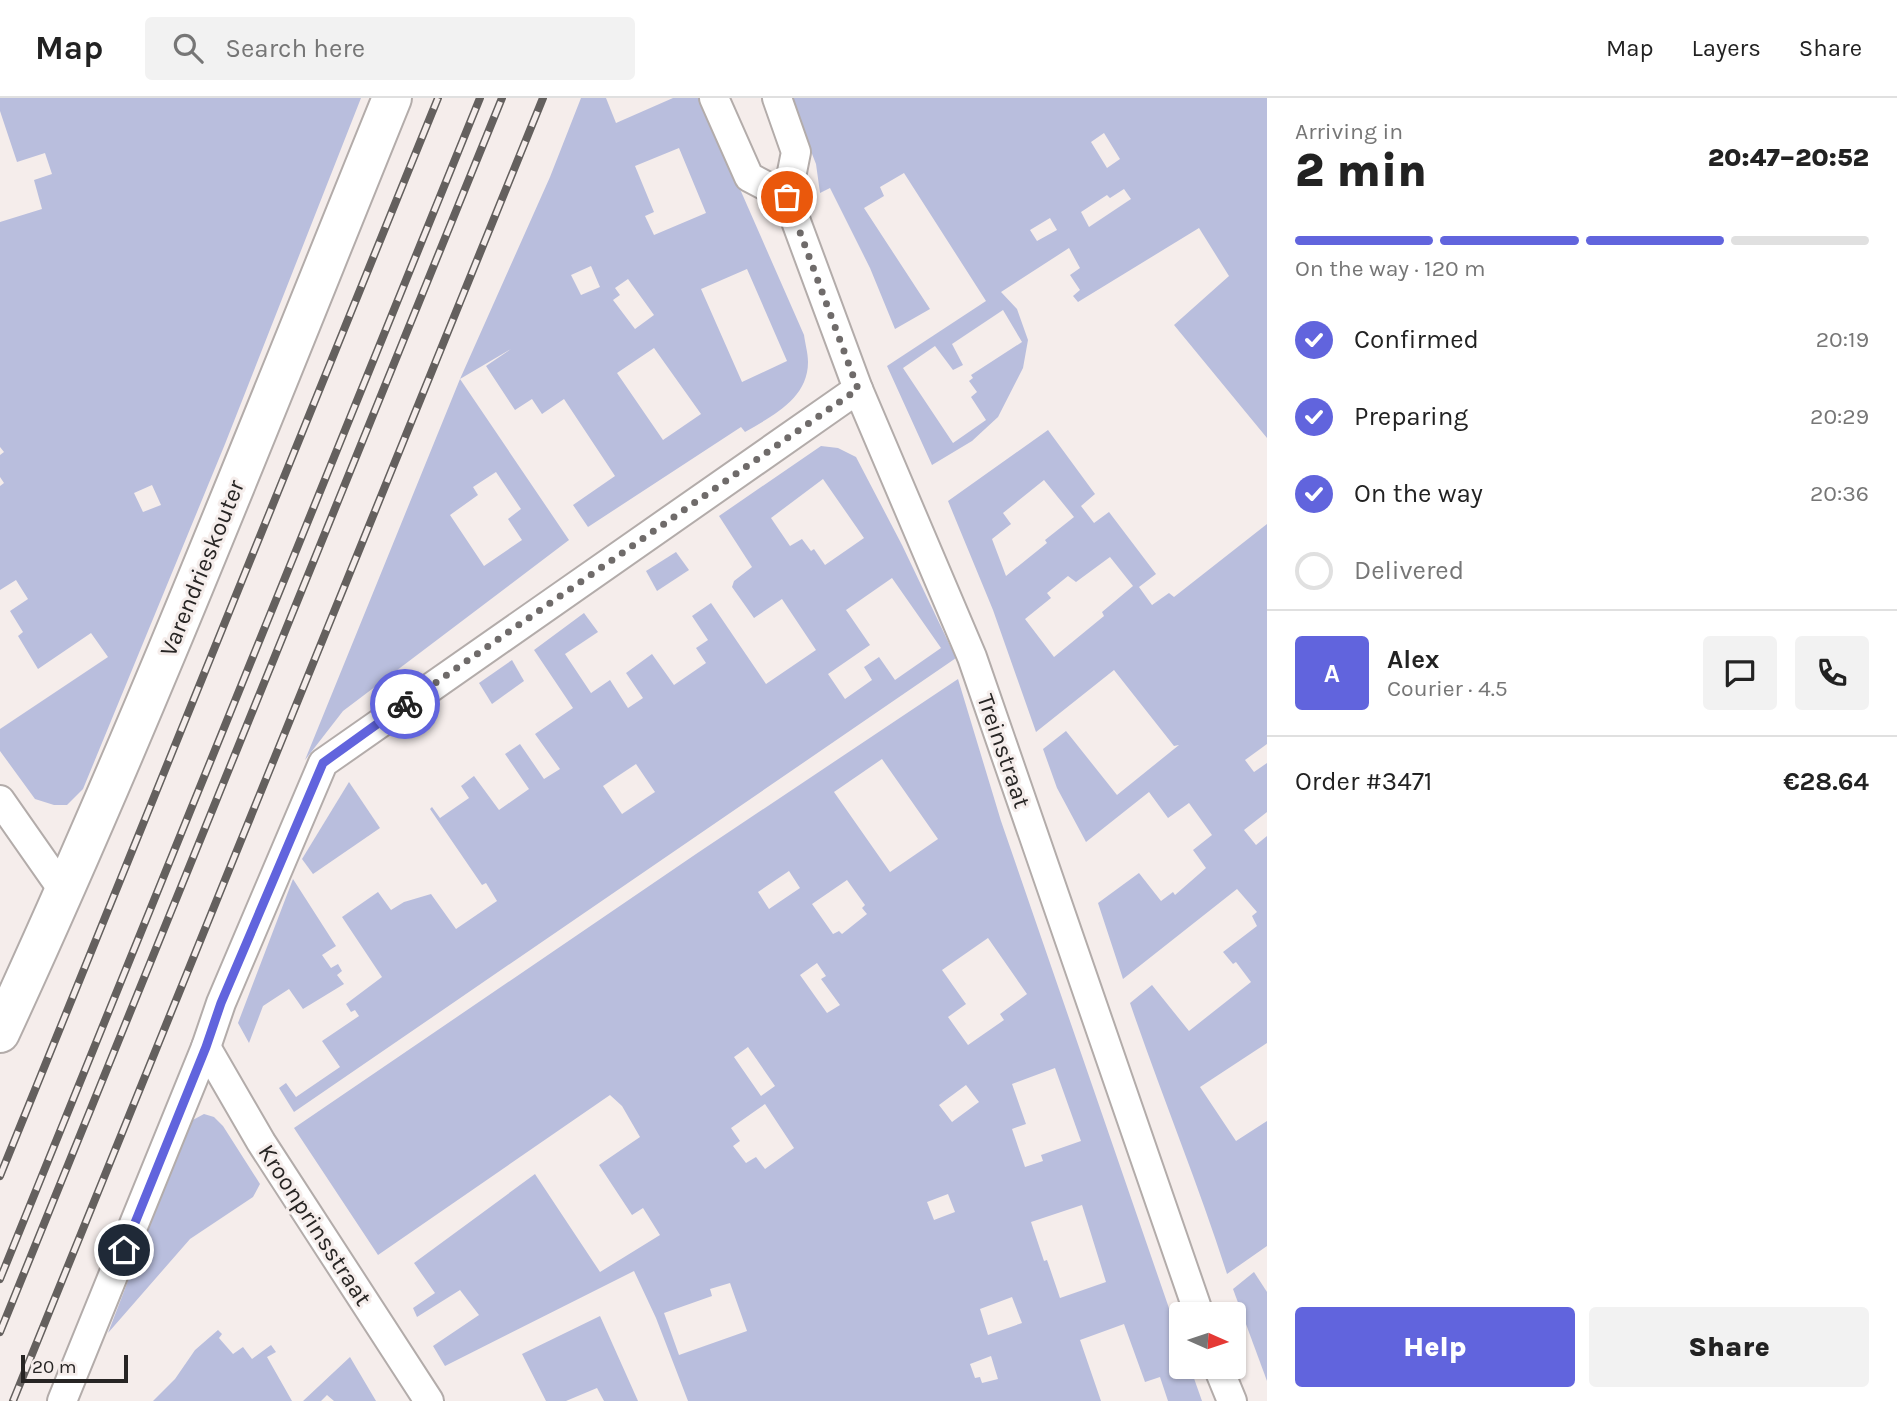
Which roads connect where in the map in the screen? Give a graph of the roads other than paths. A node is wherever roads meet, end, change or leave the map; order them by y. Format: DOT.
graph roads {
  1 [pos="392,98"];
  2 [pos="714,98"];
  3 [pos="777,98"];
  4 [pos="787,197"];
  5 [pos="858,389"];
  6 [pos="0,800"];
  7 [pos="65,893"];
  8 [pos="0,1033"];
  9 [pos="206,1047"];
  10 [pos="1195,1302"];
  11 [pos="1223,1379"];
  12 [pos="62,1401"];
  13 [pos="429,1401"];
  14 [pos="1232,1401"];
  1 -- 7 [label="street, Varendrieskouter"];
  2 -- 4 [label="street"];
  3 -- 4 [label="street"];
  4 -- 5 [label="street, Treinstraat"];
  5 -- 9 [label="street"];
  5 -- 10 [label="street, Treinstraat"];
  6 -- 7 [label="street"];
  7 -- 8 [label="street, Varendrieskouter"];
  9 -- 12 [label="street"];
  9 -- 13 [label="street, Kroonprinsstraat"];
  11 -- 14 [label="street"];
}
